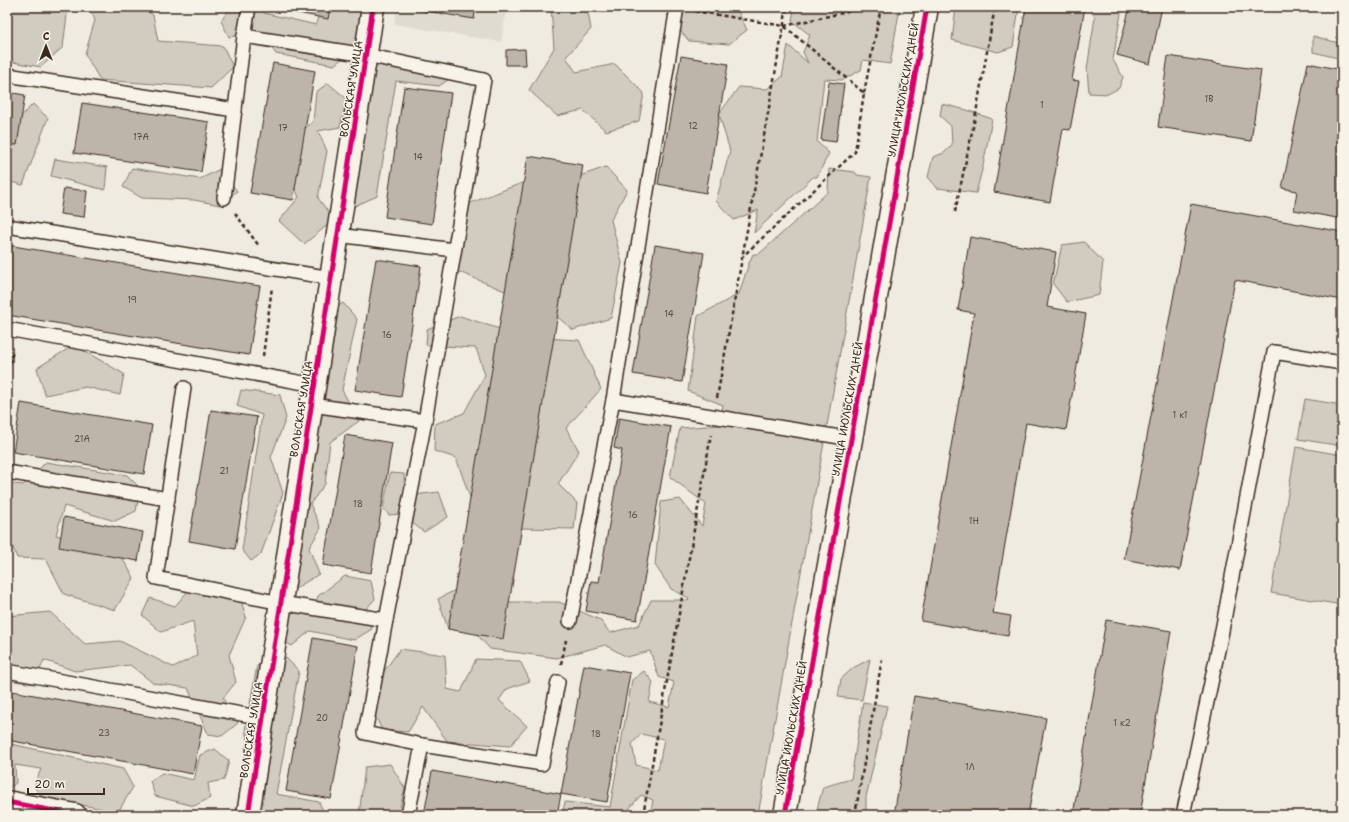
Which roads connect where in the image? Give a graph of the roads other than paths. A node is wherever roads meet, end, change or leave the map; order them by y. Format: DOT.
graph roads {
  1 [pos="249,7"];
  2 [pos="373,7"];
  3 [pos="927,7"];
  4 [pos="676,8"];
  5 [pos="244,36"];
  6 [pos="366,55"];
  7 [pos="7,75"];
  8 [pos="235,110"];
  9 [pos="224,198"];
  10 [pos="7,226"];
  11 [pos="338,235"];
  12 [pos="454,250"];
  13 [pos="332,278"];
  14 [pos="12,330"];
  15 [pos="1342,363"];
  16 [pos="184,388"];
  17 [pos="313,395"];
  18 [pos="613,400"];
  19 [pos="425,421"];
  20 [pos="852,439"];
  21 [pos="7,472"];
  22 [pos="168,499"];
  23 [pos="281,603"];
  24 [pos="386,620"];
  25 [pos="570,621"];
  26 [pos="7,672"];
  27 [pos="558,682"];
  28 [pos="263,718"];
  29 [pos="422,745"];
  30 [pos="7,802"];
  31 [pos="75,815"];
  32 [pos="248,815"];
  33 [pos="408,815"];
  34 [pos="786,815"];
  35 [pos="1183,815"];
  1 -- 5 [label="lane"];
  2 -- 6 [label="street, ВОЛЬСКАЯ УЛИЦА"];
  3 -- 20 [label="street, УЛИЦА ИЮЛЬСКИХ ДНЕЙ"];
  4 -- 18 [label="lane"];
  5 -- 6 [label="lane"];
  5 -- 8 [label="lane"];
  6 -- 11 [label="street, ВОЛЬСКАЯ УЛИЦА"];
  6 -- 12 [label="lane"];
  7 -- 8 [label="lane"];
  8 -- 9 [label="lane"];
  10 -- 13 [label="lane"];
  11 -- 12 [label="lane"];
  11 -- 13 [label="street, ВОЛЬСКАЯ УЛИЦА"];
  12 -- 19 [label="lane"];
  13 -- 17 [label="street, ВОЛЬСКАЯ УЛИЦА"];
  14 -- 17 [label="lane"];
  15 -- 35 [label="lane"];
  16 -- 22 [label="lane"];
  17 -- 19 [label="lane"];
  17 -- 23 [label="street, ВОЛЬСКАЯ УЛИЦА"];
  18 -- 20 [label="lane"];
  18 -- 25 [label="lane"];
  19 -- 24 [label="lane"];
  20 -- 34 [label="street, УЛИЦА ИЮЛЬСКИХ ДНЕЙ"];
  21 -- 22 [label="lane"];
  22 -- 23 [label="lane"];
  23 -- 24 [label="lane"];
  23 -- 28 [label="street, ВОЛЬСКАЯ УЛИЦА"];
  24 -- 29 [label="lane"];
  26 -- 28 [label="lane"];
  27 -- 29 [label="lane"];
  28 -- 32 [label="street, ВОЛЬСКАЯ УЛИЦА"];
  29 -- 33 [label="lane"];
  30 -- 31 [label="street"];
}
